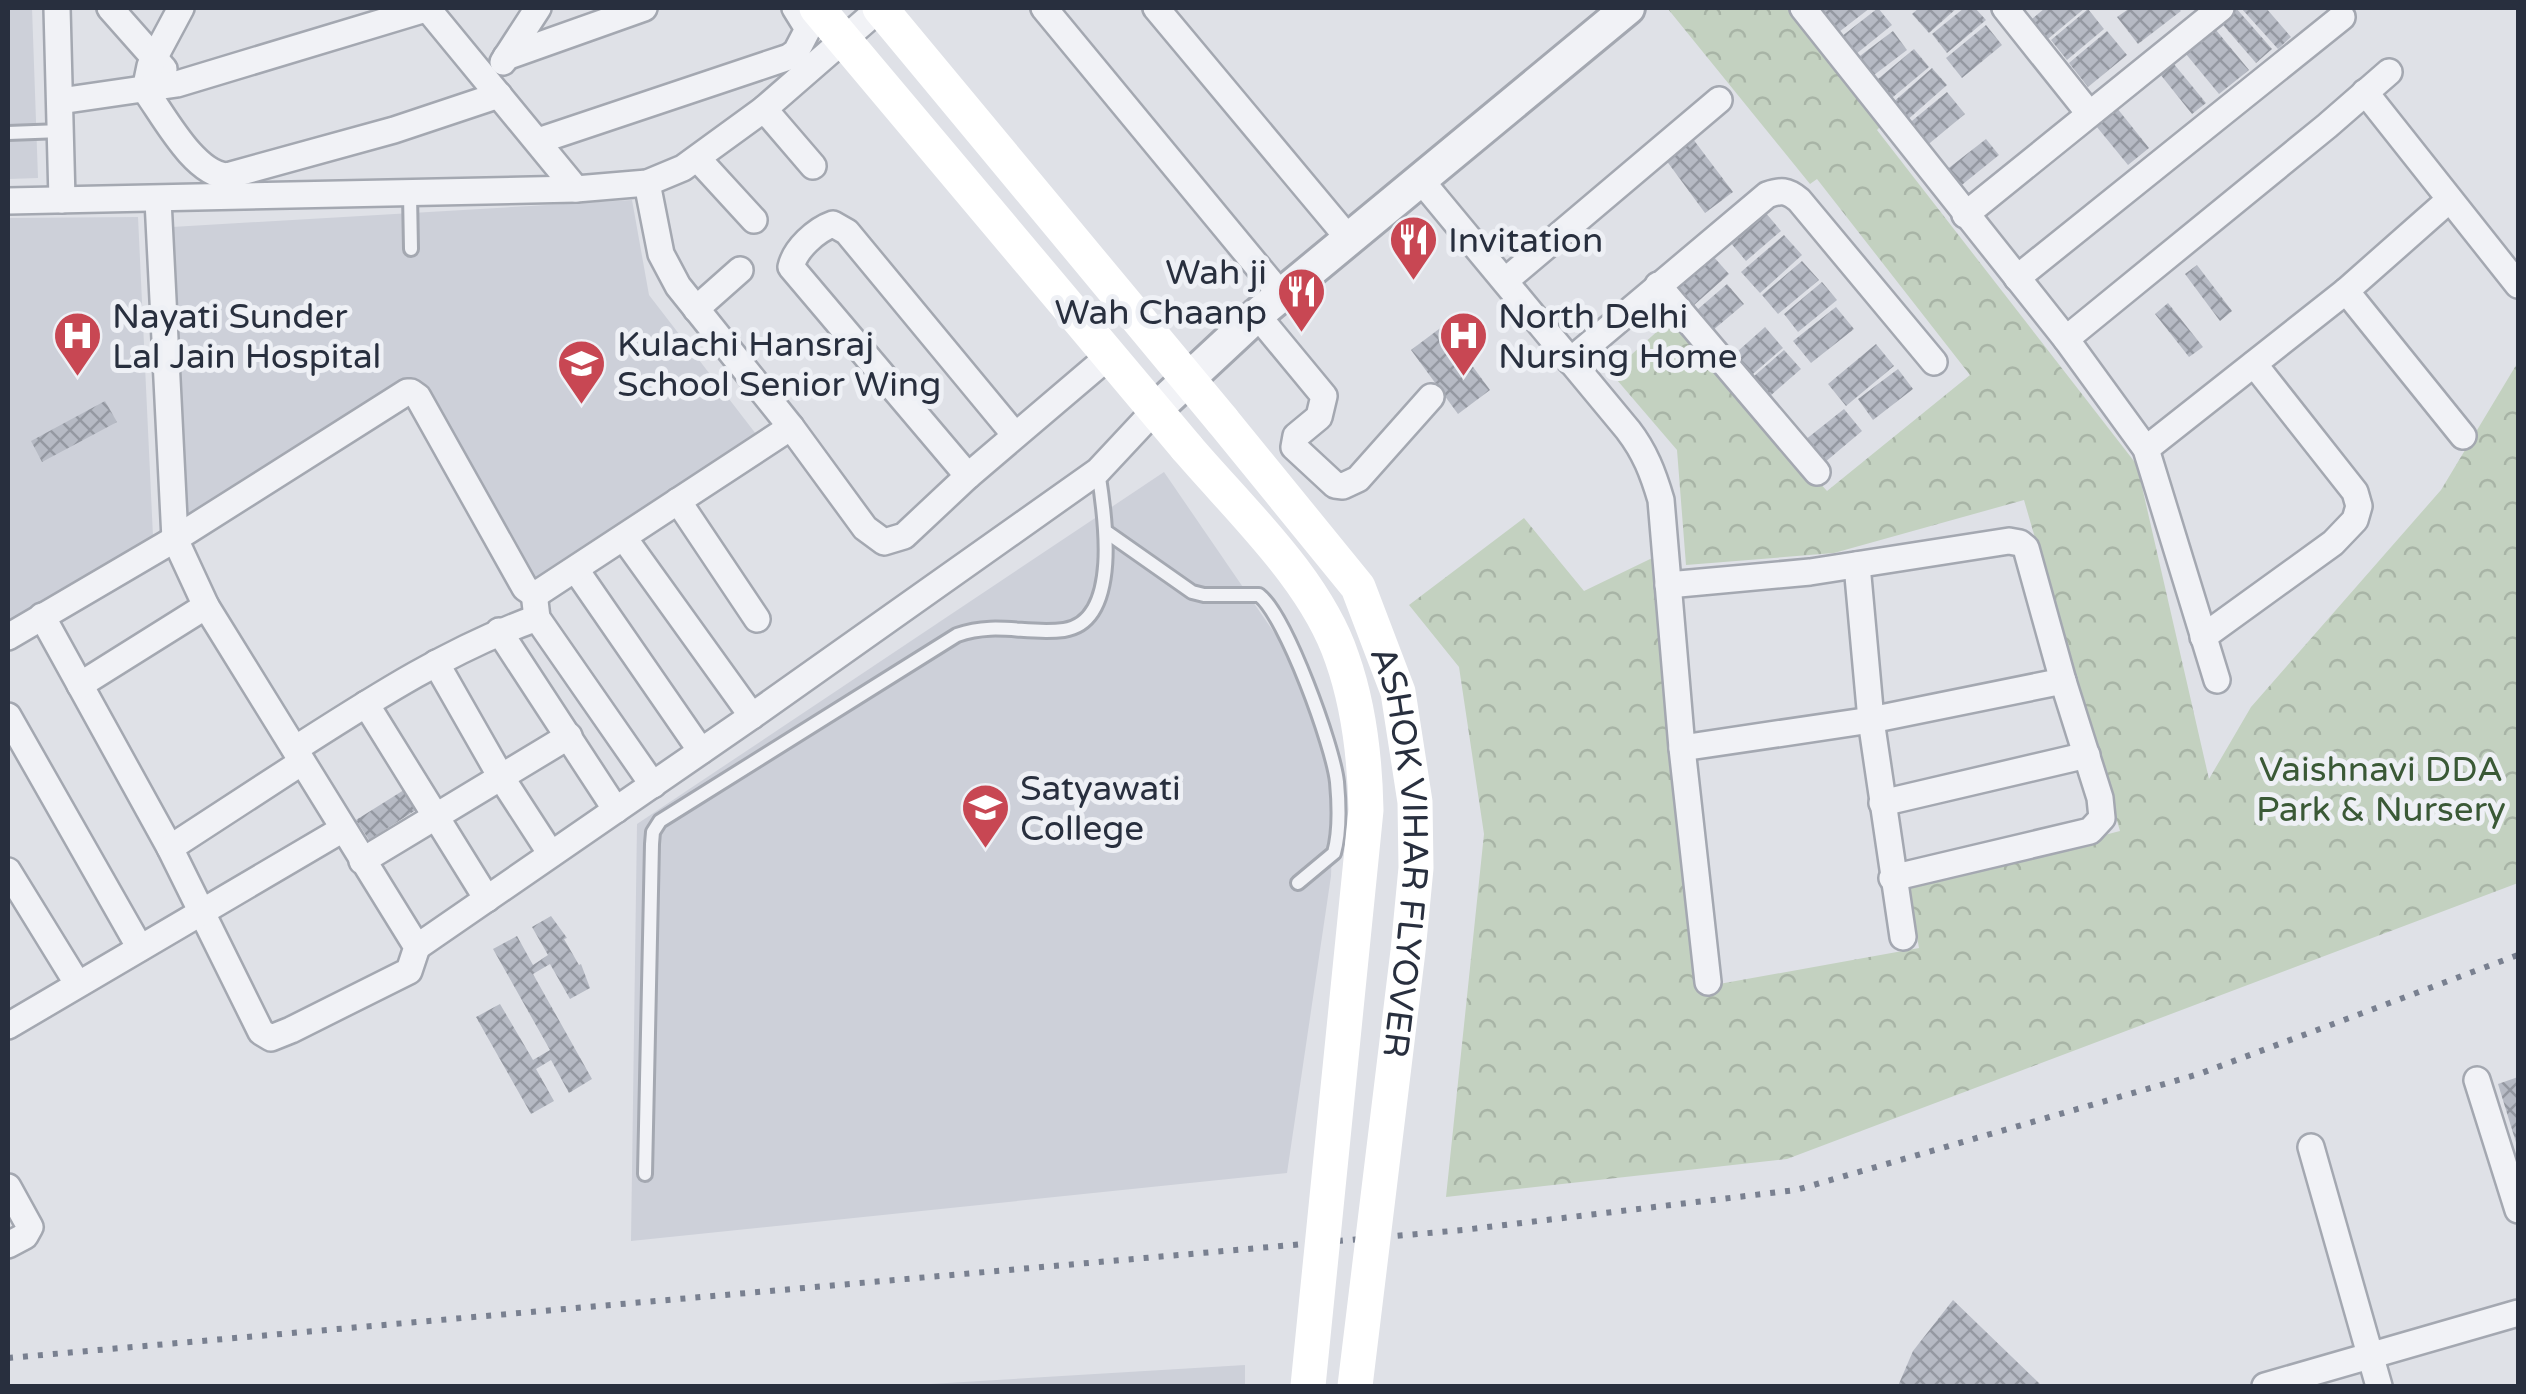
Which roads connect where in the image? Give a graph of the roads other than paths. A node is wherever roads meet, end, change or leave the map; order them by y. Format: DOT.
graph roads {
  1 [pos="56,8"];
  2 [pos="110,8"];
  3 [pos="181,8"];
  4 [pos="428,8"];
  5 [pos="538,8"];
  6 [pos="644,8"];
  7 [pos="795,8"];
  8 [pos="817,8"];
  9 [pos="880,8"];
  10 [pos="1044,8"];
  11 [pos="1156,8"];
  12 [pos="1628,8"];
  13 [pos="1803,8"];
  14 [pos="2005,8"];
  15 [pos="2215,9"];
  16 [pos="2342,18"];
  17 [pos="844,41"];
  18 [pos="155,56"];
  19 [pos="506,58"];
  20 [pos="2389,72"];
  21 [pos="177,84"];
  22 [pos="495,89"];
  23 [pos="144,90"];
  24 [pos="2365,92"];
  25 [pos="1720,100"];
  26 [pos="60,101"];
  27 [pos="764,109"];
  28 [pos="2088,112"];
  29 [pos="61,131"];
  30 [pos="8,132"];
  31 [pos="538,141"];
  32 [pos="698,159"];
  33 [pos="813,166"];
  34 [pos="1419,178"];
  35 [pos="646,184"];
  36 [pos="576,190"];
  37 [pos="410,194"];
  38 [pos="62,200"];
  39 [pos="158,200"];
  40 [pos="2449,200"];
  41 [pos="8,201"];
  42 [pos="1965,214"];
  43 [pos="754,220"];
  44 [pos="1349,238"];
  45 [pos="411,249"];
  46 [pos="740,270"];
  47 [pos="2017,278"];
  48 [pos="1505,282"];
  49 [pos="1658,285"];
  50 [pos="2518,285"];
  51 [pos="2346,291"];
  52 [pos="1269,306"];
  53 [pos="696,309"];
  54 [pos="2066,339"];
  55 [pos="1109,356"];
  56 [pos="1570,361"];
  57 [pos="1934,362"];
  58 [pos="2254,364"];
  59 [pos="1188,379"];
  60 [pos="1431,397"];
  61 [pos="1154,410"];
  62 [pos="790,427"];
  63 [pos="1014,436"];
  64 [pos="2462,436"];
  65 [pos="2146,449"];
  66 [pos="1098,470"];
  67 [pos="1817,472"];
  68 [pos="968,476"];
  69 [pos="678,502"];
  70 [pos="1108,533"];
  71 [pos="624,538"];
  72 [pos="175,539"];
  73 [pos="1857,564"];
  74 [pos="576,570"];
  75 [pos="1668,585"];
  76 [pos="206,606"];
  77 [pos="536,606"];
  78 [pos="42,616"];
  79 [pos="756,619"];
  80 [pos="499,631"];
  81 [pos="8,636"];
  82 [pos="2203,637"];
  83 [pos="436,663"];
  84 [pos="2217,680"];
  85 [pos="2063,681"];
  86 [pos="80,686"];
  87 [pos="366,704"];
  88 [pos="8,716"];
  89 [pos="752,716"];
  90 [pos="1871,720"];
  91 [pos="569,736"];
  92 [pos="1682,748"];
  93 [pos="701,751"];
  94 [pos="2086,755"];
  95 [pos="299,756"];
  96 [pos="501,778"];
  97 [pos="653,784"];
  98 [pos="1882,803"];
  99 [pos="616,810"];
  100 [pos="433,817"];
  101 [pos="342,829"];
  102 [pos="170,848"];
  103 [pos="551,854"];
  104 [pos="362,860"];
  105 [pos="8,871"];
  106 [pos="1892,878"];
  107 [pos="1298,883"];
  108 [pos="487,899"];
  109 [pos="203,912"];
  110 [pos="1903,937"];
  111 [pos="417,947"];
  112 [pos="140,948"];
  113 [pos="1708,982"];
  114 [pos="78,983"];
  115 [pos="8,1026"];
  116 [pos="2477,1080"];
  117 [pos="2311,1147"];
  118 [pos="646,1174"];
  119 [pos="8,1187"];
  120 [pos="2518,1210"];
  121 [pos="8,1245"];
  122 [pos="2518,1313"];
  123 [pos="2370,1356"];
  124 [pos="1308,1386"];
  125 [pos="1355,1386"];
  126 [pos="2266,1386"];
  127 [pos="2379,1386"];
  1 -- 26 [label="street"];
  2 -- 18 [label="street"];
  3 -- 18 [label="street"];
  4 -- 21 [label="street"];
  4 -- 22 [label="street"];
  5 -- 19 [label="street"];
  6 -- 19 [label="street"];
  7 -- 31 [label="street"];
  8 -- 17 [label="main road, ASHOK VIHAR FLYOVER"];
  9 -- 17 [label="street"];
  9 -- 59 [label="main road, ASHOK VIHAR FLYOVER"];
  10 -- 52 [label="street"];
  11 -- 44 [label="street"];
  12 -- 34 [label="street"];
  13 -- 42 [label="street"];
  14 -- 28 [label="street"];
  15 -- 28 [label="street"];
  16 -- 47 [label="street"];
  17 -- 27 [label="street"];
  17 -- 55 [label="main road, ASHOK VIHAR FLYOVER"];
  18 -- 21 [label="street"];
  18 -- 23 [label="street"];
  19 -- 22 [label="street"];
  20 -- 24 [label="street"];
  21 -- 23 [label="street"];
  22 -- 23 [label="street"];
  22 -- 31 [label="street"];
  23 -- 26 [label="street"];
  24 -- 40 [label="street"];
  24 -- 54 [label="street"];
  25 -- 48 [label="street"];
  26 -- 29 [label="street"];
  27 -- 32 [label="street"];
  27 -- 33 [label="street"];
  28 -- 42 [label="street"];
  29 -- 30 [label="lane"];
  29 -- 38 [label="street"];
  31 -- 36 [label="street"];
  32 -- 35 [label="street"];
  32 -- 43 [label="street"];
  34 -- 44 [label="street"];
  34 -- 48 [label="street"];
  35 -- 36 [label="street"];
  35 -- 53 [label="street"];
  36 -- 37 [label="street"];
  37 -- 39 [label="street"];
  37 -- 45 [label="lane"];
  38 -- 39 [label="street"];
  38 -- 41 [label="street"];
  39 -- 72 [label="street"];
  40 -- 50 [label="street"];
  40 -- 51 [label="street"];
  42 -- 47 [label="street"];
  44 -- 52 [label="street"];
  46 -- 53 [label="street"];
  47 -- 54 [label="street"];
  48 -- 56 [label="street"];
  49 -- 56 [label="street"];
  49 -- 57 [label="street"];
  49 -- 67 [label="street"];
  51 -- 58 [label="street"];
  51 -- 64 [label="street"];
  52 -- 59 [label="street"];
  52 -- 60 [label="street"];
  53 -- 62 [label="street"];
  54 -- 65 [label="street"];
  55 -- 61 [label="main road, ASHOK VIHAR FLYOVER"];
  55 -- 63 [label="street"];
  56 -- 75 [label="street"];
  58 -- 65 [label="street"];
  58 -- 82 [label="street"];
  59 -- 61 [label="street"];
  59 -- 125 [label="main road, ASHOK VIHAR FLYOVER, bridge"];
  61 -- 66 [label="street"];
  61 -- 124 [label="main road, ASHOK VIHAR FLYOVER, bridge"];
  62 -- 68 [label="street"];
  62 -- 69 [label="street"];
  63 -- 68 [label="street"];
  63 -- 68 [label="street"];
  65 -- 82 [label="street"];
  66 -- 70 [label="lane"];
  66 -- 89 [label="street"];
  69 -- 71 [label="street"];
  69 -- 79 [label="street"];
  70 -- 107 [label="lane"];
  70 -- 118 [label="lane"];
  71 -- 74 [label="street"];
  71 -- 89 [label="street"];
  72 -- 76 [label="street"];
  72 -- 77 [label="street"];
  72 -- 78 [label="street"];
  73 -- 75 [label="street"];
  73 -- 85 [label="street"];
  73 -- 90 [label="street"];
  74 -- 77 [label="street"];
  74 -- 93 [label="street"];
  75 -- 92 [label="street"];
  76 -- 86 [label="street"];
  76 -- 95 [label="street"];
  77 -- 80 [label="street"];
  77 -- 97 [label="street"];
  78 -- 81 [label="street"];
  78 -- 86 [label="street"];
  80 -- 83 [label="street"];
  80 -- 91 [label="street"];
  82 -- 84 [label="street"];
  83 -- 87 [label="street"];
  83 -- 96 [label="street"];
  85 -- 90 [label="street"];
  85 -- 94 [label="street"];
  86 -- 102 [label="street"];
  87 -- 95 [label="street"];
  87 -- 100 [label="street"];
  88 -- 112 [label="street"];
  89 -- 93 [label="street"];
  90 -- 92 [label="street"];
  90 -- 98 [label="street"];
  91 -- 96 [label="street"];
  91 -- 99 [label="street"];
  92 -- 113 [label="street"];
  93 -- 97 [label="street"];
  94 -- 98 [label="street"];
  94 -- 106 [label="street"];
  95 -- 101 [label="street"];
  95 -- 102 [label="street"];
  96 -- 100 [label="street"];
  96 -- 103 [label="street"];
  97 -- 99 [label="street"];
  98 -- 106 [label="street"];
  99 -- 103 [label="street"];
  100 -- 104 [label="street"];
  100 -- 108 [label="street"];
  101 -- 104 [label="street"];
  101 -- 109 [label="street"];
  102 -- 109 [label="street"];
  103 -- 108 [label="street"];
  104 -- 111 [label="street"];
  105 -- 114 [label="street"];
  106 -- 110 [label="street"];
  108 -- 111 [label="street"];
  109 -- 111 [label="street"];
  109 -- 112 [label="street"];
  112 -- 114 [label="street"];
  114 -- 115 [label="street"];
  116 -- 120 [label="street"];
  117 -- 123 [label="street"];
  119 -- 121 [label="street"];
  122 -- 123 [label="street"];
  123 -- 126 [label="street"];
  123 -- 127 [label="street"];
}
